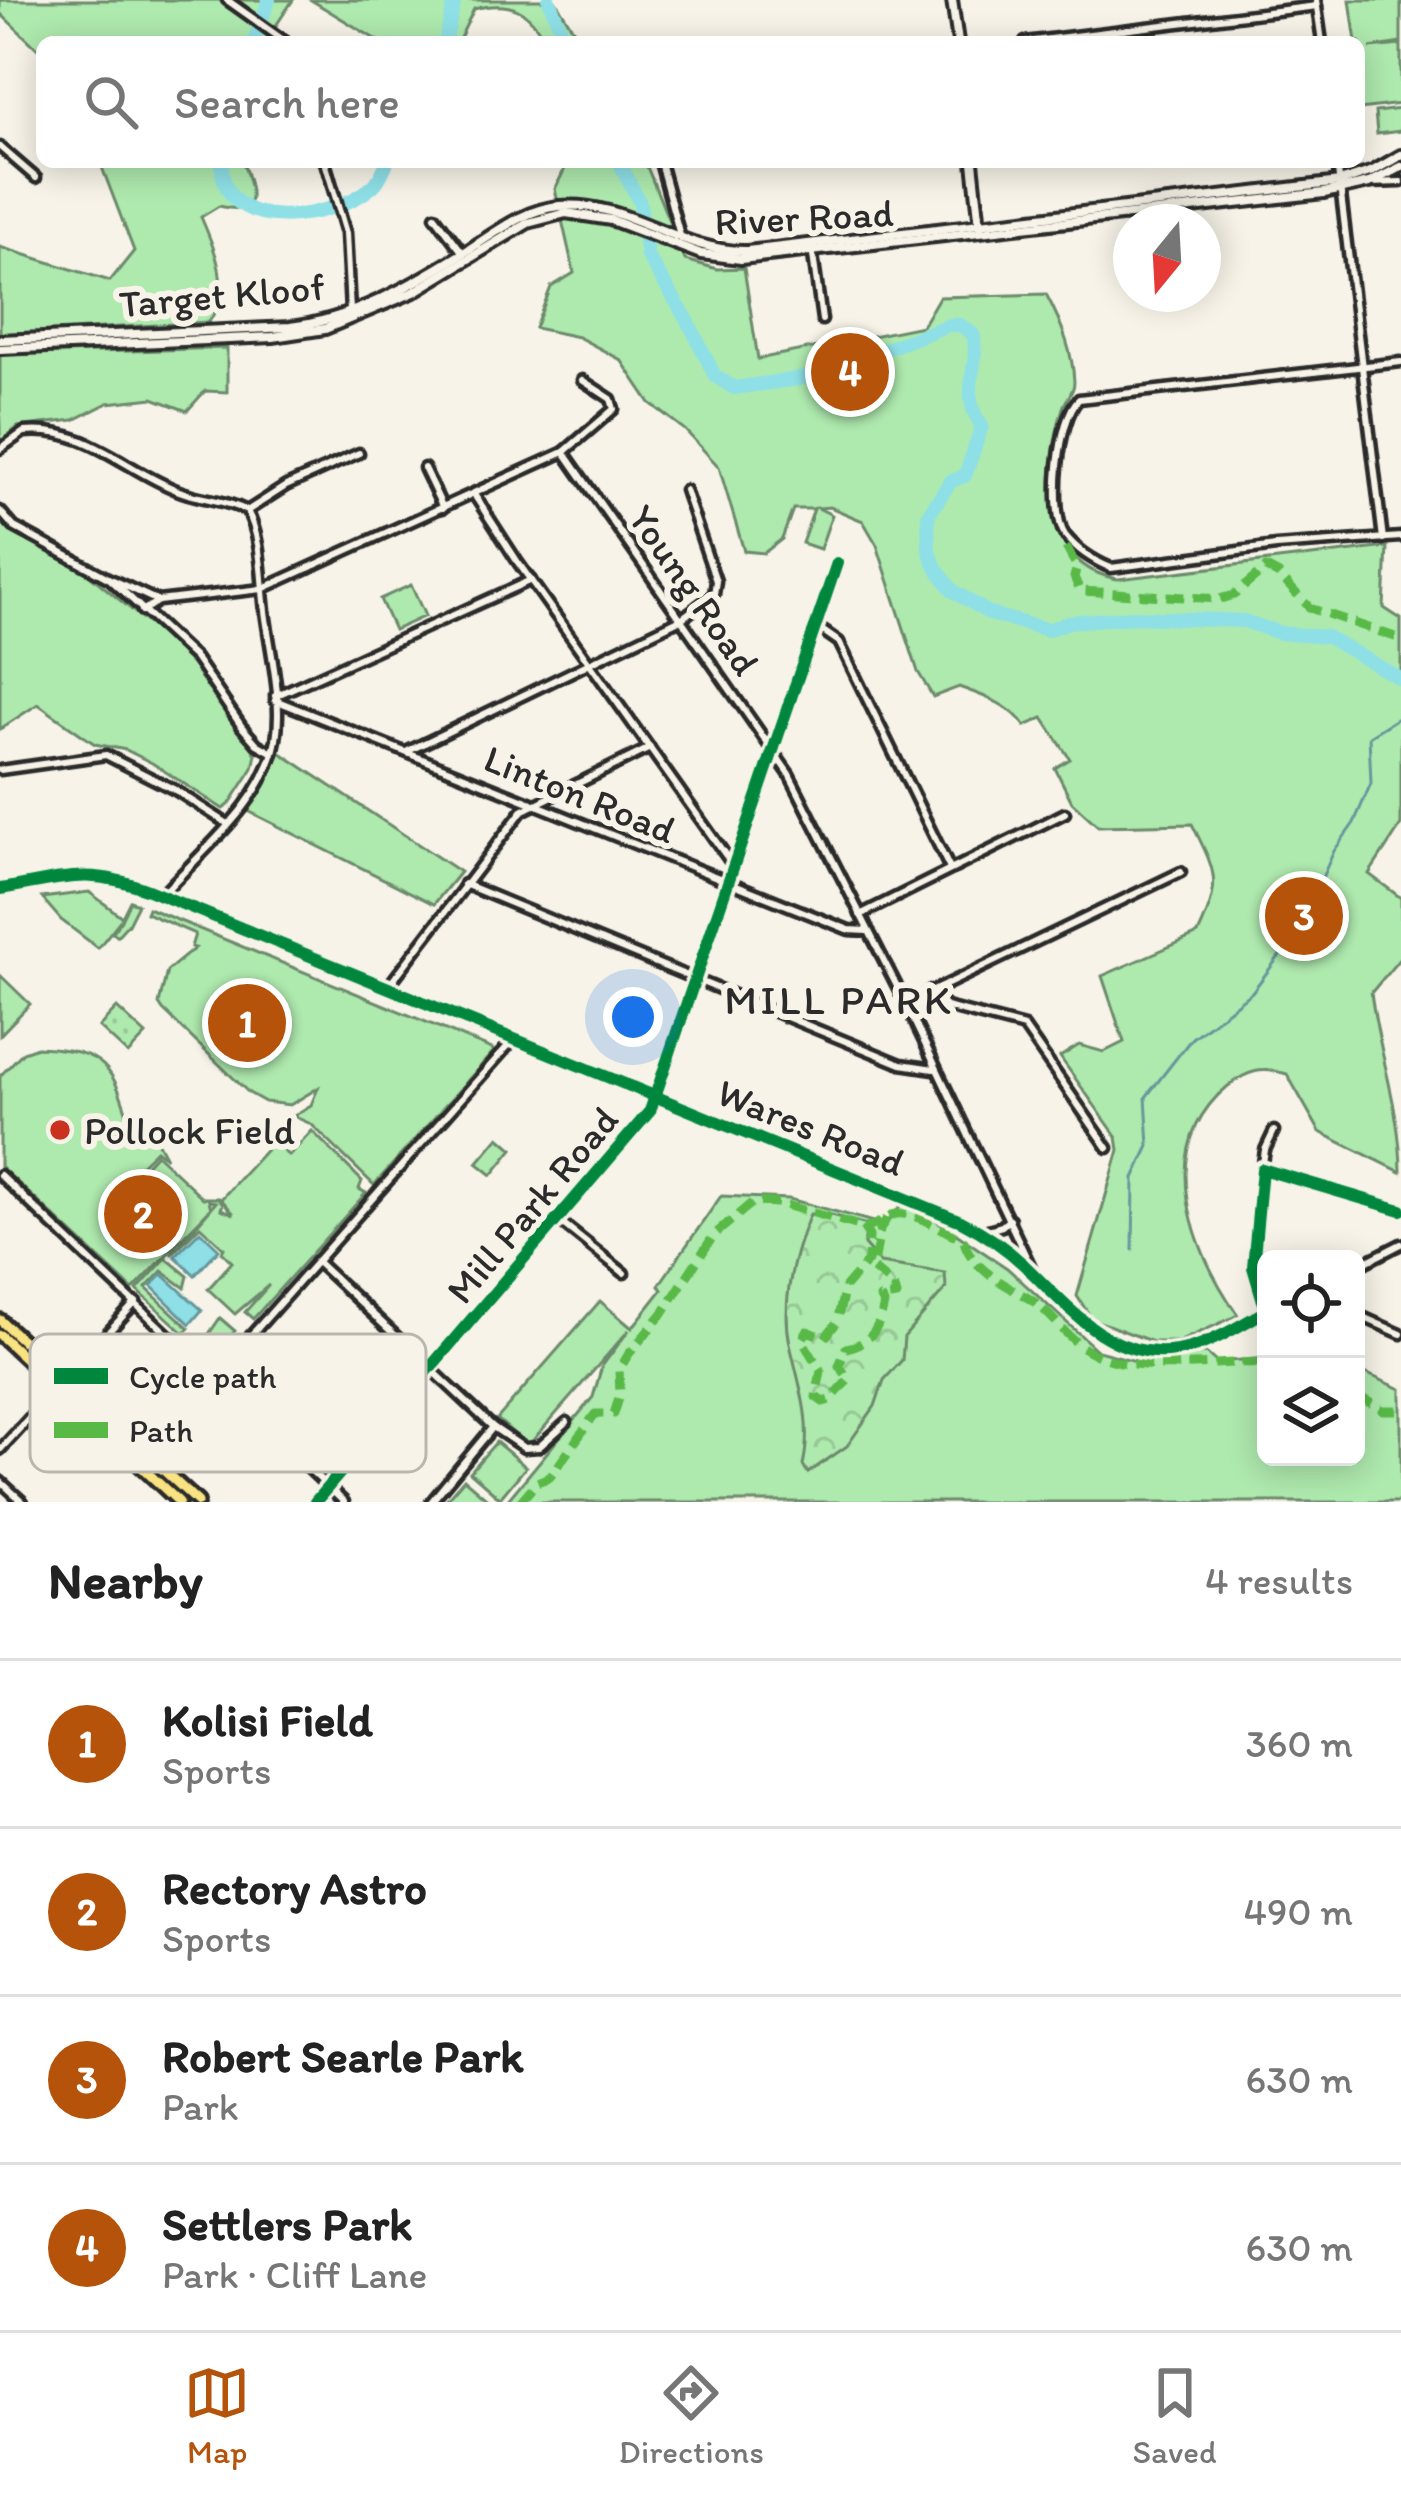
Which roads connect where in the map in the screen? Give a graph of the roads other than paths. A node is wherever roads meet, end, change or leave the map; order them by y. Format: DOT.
graph roads {
  1 [pos="226,0"];
  2 [pos="952,0"];
  3 [pos="1317,3"];
  4 [pos="278,36"];
  5 [pos="957,36"];
  6 [pos="1070,36"];
  7 [pos="1321,36"];
  8 [pos="0,147"];
  9 [pos="1401,155"];
  10 [pos="1401,167"];
  11 [pos="326,168"];
  12 [pos="661,168"];
  13 [pos="974,168"];
  14 [pos="1338,168"];
  15 [pos="36,178"];
  16 [pos="1401,182"];
  17 [pos="1369,183"];
  18 [pos="1339,186"];
  19 [pos="566,209"];
  20 [pos="435,216"];
  21 [pos="980,228"];
  22 [pos="678,240"];
  23 [pos="812,249"];
  24 [pos="463,254"];
  25 [pos="351,316"];
  26 [pos="822,320"];
  27 [pos="0,344"];
  28 [pos="1401,362"];
  29 [pos="1360,366"];
  30 [pos="582,380"];
  31 [pos="0,449"];
  32 [pos="564,452"];
  33 [pos="359,454"];
  34 [pos="424,468"];
  35 [pos="685,490"];
  36 [pos="475,494"];
  37 [pos="443,508"];
  38 [pos="0,511"];
  39 [pos="247,511"];
  40 [pos="1401,537"];
  41 [pos="1383,538"];
  42 [pos="837,563"];
  43 [pos="110,579"];
  44 [pos="531,580"];
  45 [pos="262,590"];
  46 [pos="158,601"];
  47 [pos="142,611"];
  48 [pos="681,619"];
  49 [pos="816,626"];
  50 [pos="593,664"];
  51 [pos="275,698"];
  52 [pos="650,748"];
  53 [pos="406,752"];
  54 [pos="772,752"];
  55 [pos="273,753"];
  56 [pos="0,770"];
  57 [pos="531,803"];
  58 [pos="1066,812"];
  59 [pos="228,824"];
  60 [pos="734,867"];
  61 [pos="950,869"];
  62 [pos="1181,872"];
  63 [pos="464,884"];
  64 [pos="729,884"];
  65 [pos="0,889"];
  66 [pos="161,896"];
  67 [pos="860,915"];
  68 [pos="867,931"];
  69 [pos="696,979"];
  70 [pos="387,988"];
  71 [pos="930,992"];
  72 [pos="906,1004"];
  73 [pos="514,1040"];
  74 [pos="934,1069"];
  75 [pos="657,1097"];
  76 [pos="1274,1131"];
  77 [pos="1108,1148"];
  78 [pos="1262,1169"];
  79 [pos="0,1175"];
  80 [pos="1401,1210"];
  81 [pos="1010,1219"];
  82 [pos="559,1221"];
  83 [pos="980,1232"];
  84 [pos="1401,1244"];
  85 [pos="316,1262"];
  86 [pos="1365,1263"];
  87 [pos="624,1273"];
  88 [pos="1034,1274"];
  89 [pos="1257,1281"];
  90 [pos="136,1302"];
  91 [pos="1257,1316"];
  92 [pos="1365,1318"];
  93 [pos="0,1320"];
  94 [pos="106,1334"];
  95 [pos="170,1334"];
  96 [pos="252,1334"];
  97 [pos="393,1334"];
  98 [pos="1401,1334"];
  99 [pos="0,1335"];
  100 [pos="30,1352"];
  101 [pos="30,1360"];
  102 [pos="426,1364"];
  103 [pos="431,1369"];
  104 [pos="426,1375"];
  105 [pos="30,1417"];
  106 [pos="567,1422"];
  107 [pos="494,1427"];
  108 [pos="0,1450"];
  109 [pos="149,1472"];
  110 [pos="163,1472"];
  111 [pos="313,1472"];
  112 [pos="341,1472"];
  113 [pos="0,1481"];
  114 [pos="328,1487"];
  115 [pos="23,1502"];
  116 [pos="179,1502"];
  117 [pos="198,1502"];
  118 [pos="315,1502"];
  119 [pos="344,1502"];
  120 [pos="431,1502"];
  1 -- 4 [label="street"];
  2 -- 5 [label="main road"];
  3 -- 6 [label="street"];
  3 -- 7 [label="street"];
  8 -- 15 [label="street"];
  9 -- 18 [label="main road"];
  10 -- 17 [label="main road"];
  11 -- 25 [label="street"];
  12 -- 22 [label="street"];
  13 -- 21 [label="main road"];
  14 -- 18 [label="street"];
  16 -- 17 [label="street"];
  17 -- 18 [label="main road"];
  18 -- 21 [label="main road, River Road"];
  18 -- 29 [label="street"];
  19 -- 22 [label="main road, River Road"];
  19 -- 24 [label="main road, Target Kloof"];
  19 -- 25 [label="main road, Target Kloof"];
  20 -- 24 [label="street"];
  21 -- 23 [label="main road, River Road"];
  22 -- 23 [label="main road, River Road"];
  23 -- 26 [label="street"];
  24 -- 25 [label="main road, Target Kloof"];
  25 -- 27 [label="main road, Target Kloof"];
  28 -- 29 [label="street"];
  29 -- 41 [label="street"];
  29 -- 41 [label="street"];
  30 -- 32 [label="street"];
  31 -- 39 [label="street"];
  32 -- 36 [label="street"];
  32 -- 48 [label="street, Young Road"];
  33 -- 39 [label="street"];
  34 -- 37 [label="street"];
  35 -- 48 [label="street"];
  36 -- 37 [label="street"];
  36 -- 44 [label="street"];
  37 -- 45 [label="street"];
  38 -- 43 [label="street"];
  39 -- 45 [label="street"];
  40 -- 41 [label="street"];
  42 -- 49 [label="street, Mill Park Road"];
  43 -- 46 [label="street"];
  43 -- 47 [label="street"];
  44 -- 50 [label="street"];
  44 -- 51 [label="street"];
  45 -- 46 [label="street"];
  45 -- 51 [label="street"];
  46 -- 47 [label="street"];
  47 -- 55 [label="street"];
  48 -- 50 [label="street"];
  48 -- 54 [label="street, Young Road"];
  49 -- 54 [label="street, Mill Park Road"];
  49 -- 61 [label="street"];
  50 -- 52 [label="street"];
  50 -- 53 [label="street"];
  51 -- 53 [label="street, Linton Road"];
  51 -- 55 [label="street"];
  52 -- 57 [label="street"];
  52 -- 60 [label="street"];
  53 -- 57 [label="street, Linton Road"];
  54 -- 60 [label="street, Mill Park Road"];
  54 -- 67 [label="street, Young Road"];
  55 -- 59 [label="street"];
  56 -- 59 [label="street"];
  57 -- 63 [label="street"];
  57 -- 64 [label="street, Linton Road"];
  58 -- 61 [label="street"];
  59 -- 66 [label="street"];
  60 -- 64 [label="street, Mill Park Road"];
  61 -- 67 [label="street"];
  62 -- 71 [label="street"];
  63 -- 69 [label="street"];
  63 -- 70 [label="street"];
  64 -- 68 [label="street, Linton Road"];
  64 -- 69 [label="street, Mill Park Road"];
  65 -- 66 [label="street, Wares Road"];
  66 -- 70 [label="street, Wares Road"];
  67 -- 68 [label="street, Young Road"];
  68 -- 72 [label="street, Young Road"];
  69 -- 74 [label="street"];
  69 -- 75 [label="street, Mill Park Road"];
  70 -- 73 [label="street, Wares Road"];
  71 -- 72 [label="street"];
  71 -- 77 [label="street"];
  72 -- 74 [label="street, Young Road"];
  73 -- 75 [label="street, Wares Road"];
  73 -- 85 [label="street"];
  74 -- 81 [label="street, Young Road"];
  75 -- 82 [label="street, Mill Park Road"];
  75 -- 83 [label="street, Wares Road"];
  76 -- 78 [label="street"];
  78 -- 80 [label="street"];
  78 -- 89 [label="street"];
  79 -- 90 [label="street"];
  81 -- 83 [label="street"];
  81 -- 88 [label="street, Young Road"];
  82 -- 87 [label="street"];
  82 -- 103 [label="street, Mill Park Road"];
  83 -- 88 [label="street, Wares Road"];
  84 -- 86 [label="street"];
  85 -- 96 [label="street"];
  85 -- 97 [label="street"];
  88 -- 91 [label="street, Wares Road"];
  90 -- 94 [label="street"];
  90 -- 95 [label="street"];
  92 -- 98 [label="street"];
  93 -- 100 [label="main road"];
  99 -- 101 [label="main road"];
  102 -- 103 [label="street"];
  103 -- 104 [label="street, Mill Park Road"];
  103 -- 107 [label="street"];
  105 -- 108 [label="street"];
  106 -- 107 [label="street"];
  107 -- 120 [label="street"];
  109 -- 116 [label="main road"];
  110 -- 117 [label="main road"];
  111 -- 114 [label="street"];
  112 -- 114 [label="street, Mill Park Road"];
  113 -- 115 [label="street"];
  114 -- 118 [label="street, Mill Park Road"];
  114 -- 119 [label="street"];
}
